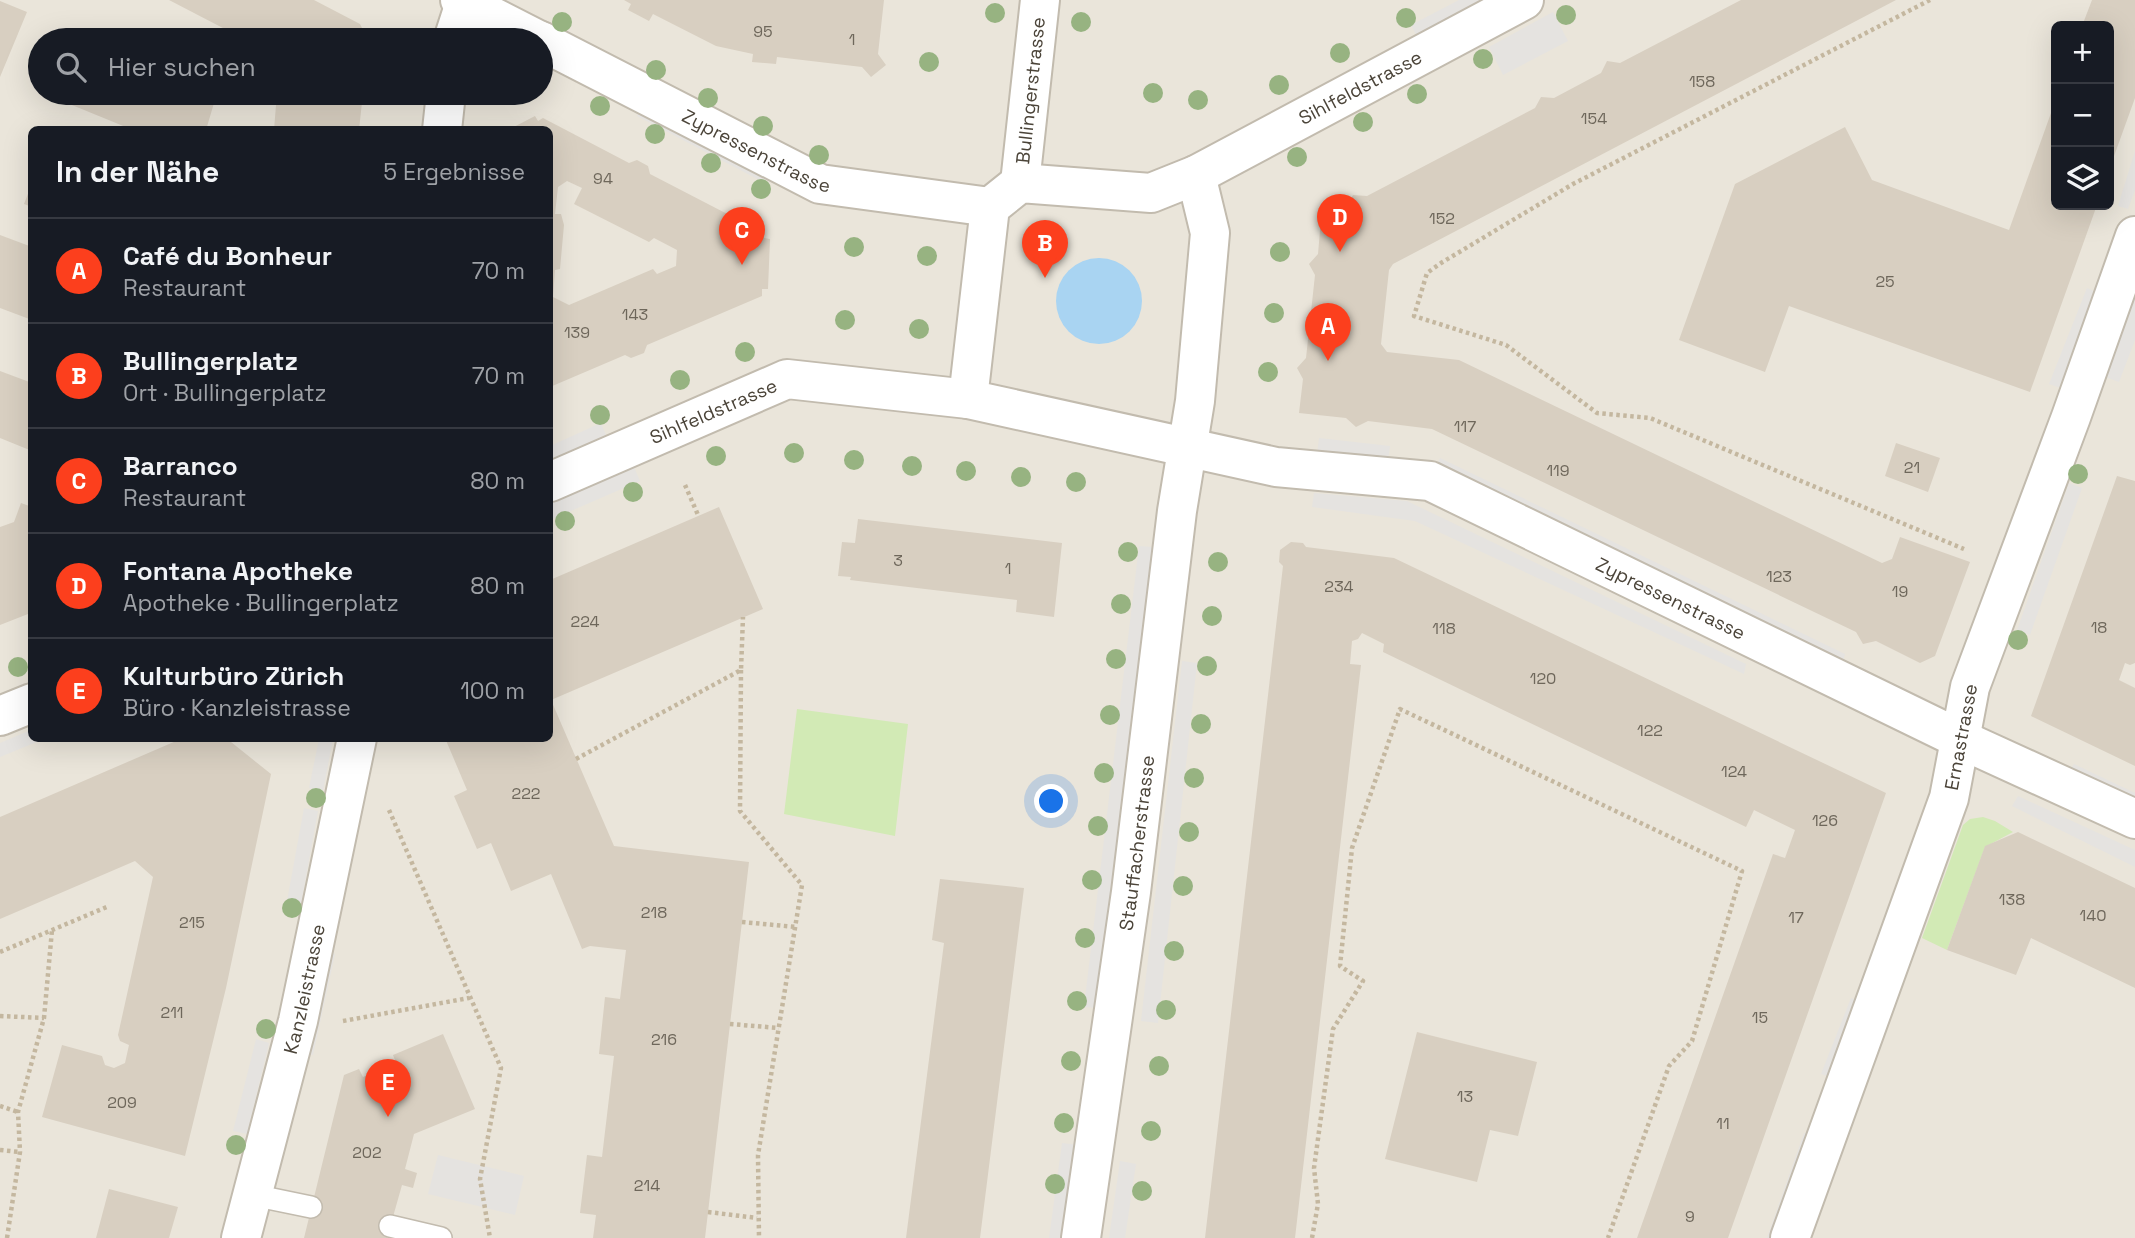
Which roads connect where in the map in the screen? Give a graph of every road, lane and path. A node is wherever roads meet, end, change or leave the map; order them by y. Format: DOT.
graph roads {
  1 [pos="1040,0"];
  2 [pos="1524,0"];
  3 [pos="1930,0"];
  4 [pos="462,1"];
  5 [pos="456,28"];
  6 [pos="515,28"];
  7 [pos="553,48"];
  8 [pos="445,105"];
  9 [pos="442,126"];
  10 [pos="1196,174"];
  11 [pos="1020,183"];
  12 [pos="990,207"];
  13 [pos="2135,236"];
  14 [pos="968,399"];
  15 [pos="1187,449"];
  16 [pos="553,481"];
  17 [pos="685,485"];
  18 [pos="698,515"];
  19 [pos="1964,549"];
  20 [pos="743,617"];
  21 [pos="741,670"];
  22 [pos="28,705"];
  23 [pos="0,716"];
  24 [pos="1961,739"];
  25 [pos="356,742"];
  26 [pos="576,759"];
  27 [pos="384,799"];
  28 [pos="2135,819"];
  29 [pos="109,906"];
  30 [pos="742,922"];
  31 [pos="796,927"];
  32 [pos="52,930"];
  33 [pos="0,952"];
  34 [pos="469,998"];
  35 [pos="0,1016"];
  36 [pos="44,1018"];
  37 [pos="330,1024"];
  38 [pos="730,1024"];
  39 [pos="779,1028"];
  40 [pos="0,1106"];
  41 [pos="18,1112"];
  42 [pos="0,1150"];
  43 [pos="20,1152"];
  44 [pos="253,1195"];
  45 [pos="311,1207"];
  46 [pos="708,1212"];
  47 [pos="757,1218"];
  48 [pos="390,1226"];
  49 [pos="7,1238"];
  50 [pos="241,1238"];
  51 [pos="441,1238"];
  52 [pos="490,1238"];
  53 [pos="759,1238"];
  54 [pos="1081,1238"];
  55 [pos="1312,1238"];
  56 [pos="1608,1238"];
  57 [pos="1790,1238"];
  1 -- 11 [label="street, Bullingerstrasse"];
  2 -- 10 [label="street, Sihlfeldstrasse"];
  3 -- 19 [label="path"];
  4 -- 5 [label="street"];
  4 -- 6 [label="street, Zypressenstrasse"];
  7 -- 12 [label="street, Zypressenstrasse"];
  8 -- 9 [label="street"];
  10 -- 11 [label="street, Sihlfeldstrasse"];
  10 -- 15 [label="street, Stauffacherstrasse"];
  11 -- 12 [label="street"];
  12 -- 14 [label="street"];
  13 -- 24 [label="street, Ernastrasse"];
  14 -- 15 [label="street, Sihlfeldstrasse"];
  14 -- 16 [label="street, Sihlfeldstrasse"];
  15 -- 24 [label="street, Zypressenstrasse"];
  15 -- 54 [label="street, Stauffacherstrasse"];
  17 -- 18 [label="path"];
  20 -- 21 [label="path"];
  21 -- 26 [label="path"];
  21 -- 31 [label="path"];
  22 -- 23 [label="street"];
  24 -- 28 [label="street, Zypressenstrasse"];
  24 -- 57 [label="street, Ernastrasse"];
  25 -- 44 [label="street, Kanzleistrasse"];
  27 -- 34 [label="path"];
  29 -- 32 [label="path"];
  30 -- 31 [label="path"];
  31 -- 39 [label="path"];
  32 -- 33 [label="path"];
  32 -- 36 [label="path"];
  34 -- 37 [label="path"];
  34 -- 52 [label="path"];
  35 -- 36 [label="path"];
  36 -- 41 [label="path"];
  38 -- 39 [label="path"];
  39 -- 47 [label="path"];
  40 -- 41 [label="path"];
  41 -- 43 [label="path"];
  42 -- 43 [label="path"];
  43 -- 49 [label="path"];
  44 -- 45 [label="lane"];
  44 -- 50 [label="street, Kanzleistrasse"];
  46 -- 47 [label="path"];
  47 -- 53 [label="path"];
  48 -- 51 [label="lane"];
  55 -- 56 [label="path"];
}
